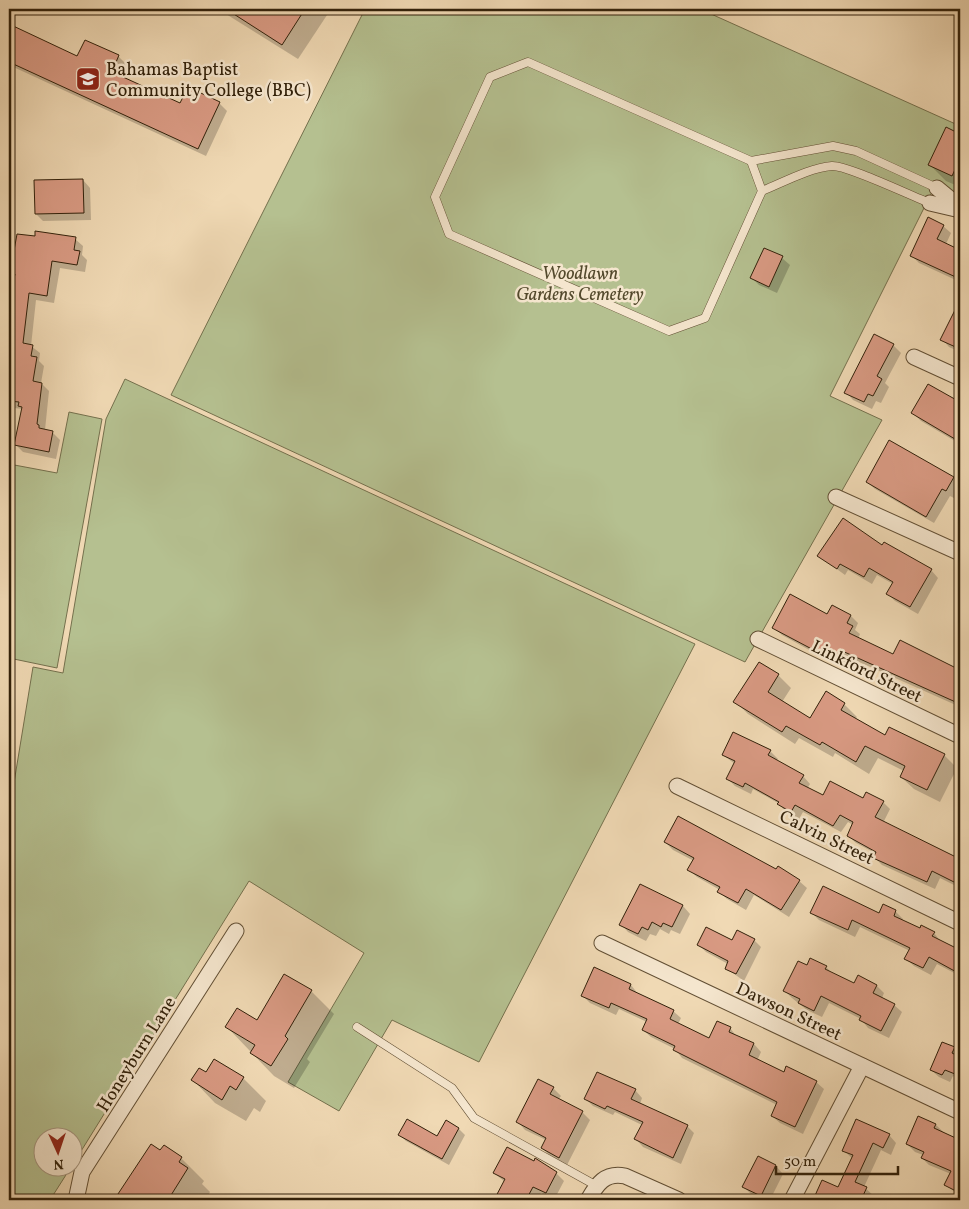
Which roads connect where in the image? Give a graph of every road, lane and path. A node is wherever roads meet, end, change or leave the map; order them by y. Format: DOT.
graph roads {
  1 [pos="751,161"];
  2 [pos="937,188"];
  3 [pos="762,191"];
  4 [pos="930,203"];
  5 [pos="960,208"];
  6 [pos="914,357"];
  7 [pos="960,378"];
  8 [pos="836,497"];
  9 [pos="960,553"];
  10 [pos="758,639"];
  11 [pos="960,736"];
  12 [pos="677,786"];
  13 [pos="960,923"];
  14 [pos="236,931"];
  15 [pos="602,943"];
  16 [pos="357,1026"];
  17 [pos="862,1066"];
  18 [pos="960,1112"];
  19 [pos="597,1186"];
  20 [pos="76,1200"];
  21 [pos="588,1200"];
  22 [pos="679,1200"];
  23 [pos="792,1200"];
  1 -- 2 [label="lane"];
  1 -- 3 [label="lane"];
  1 -- 3 [label="lane"];
  2 -- 5 [label="street"];
  3 -- 4 [label="lane"];
  4 -- 5 [label="street"];
  6 -- 7 [label="street"];
  8 -- 9 [label="street"];
  10 -- 11 [label="street, Linkford Street"];
  12 -- 13 [label="street, Calvin Street"];
  14 -- 20 [label="street, Honeyburn Lane"];
  15 -- 17 [label="street, Dawson Street"];
  16 -- 19 [label="lane"];
  17 -- 18 [label="street, Dawson Street"];
  17 -- 23 [label="street"];
  19 -- 21 [label="street"];
  19 -- 22 [label="street"];
}
